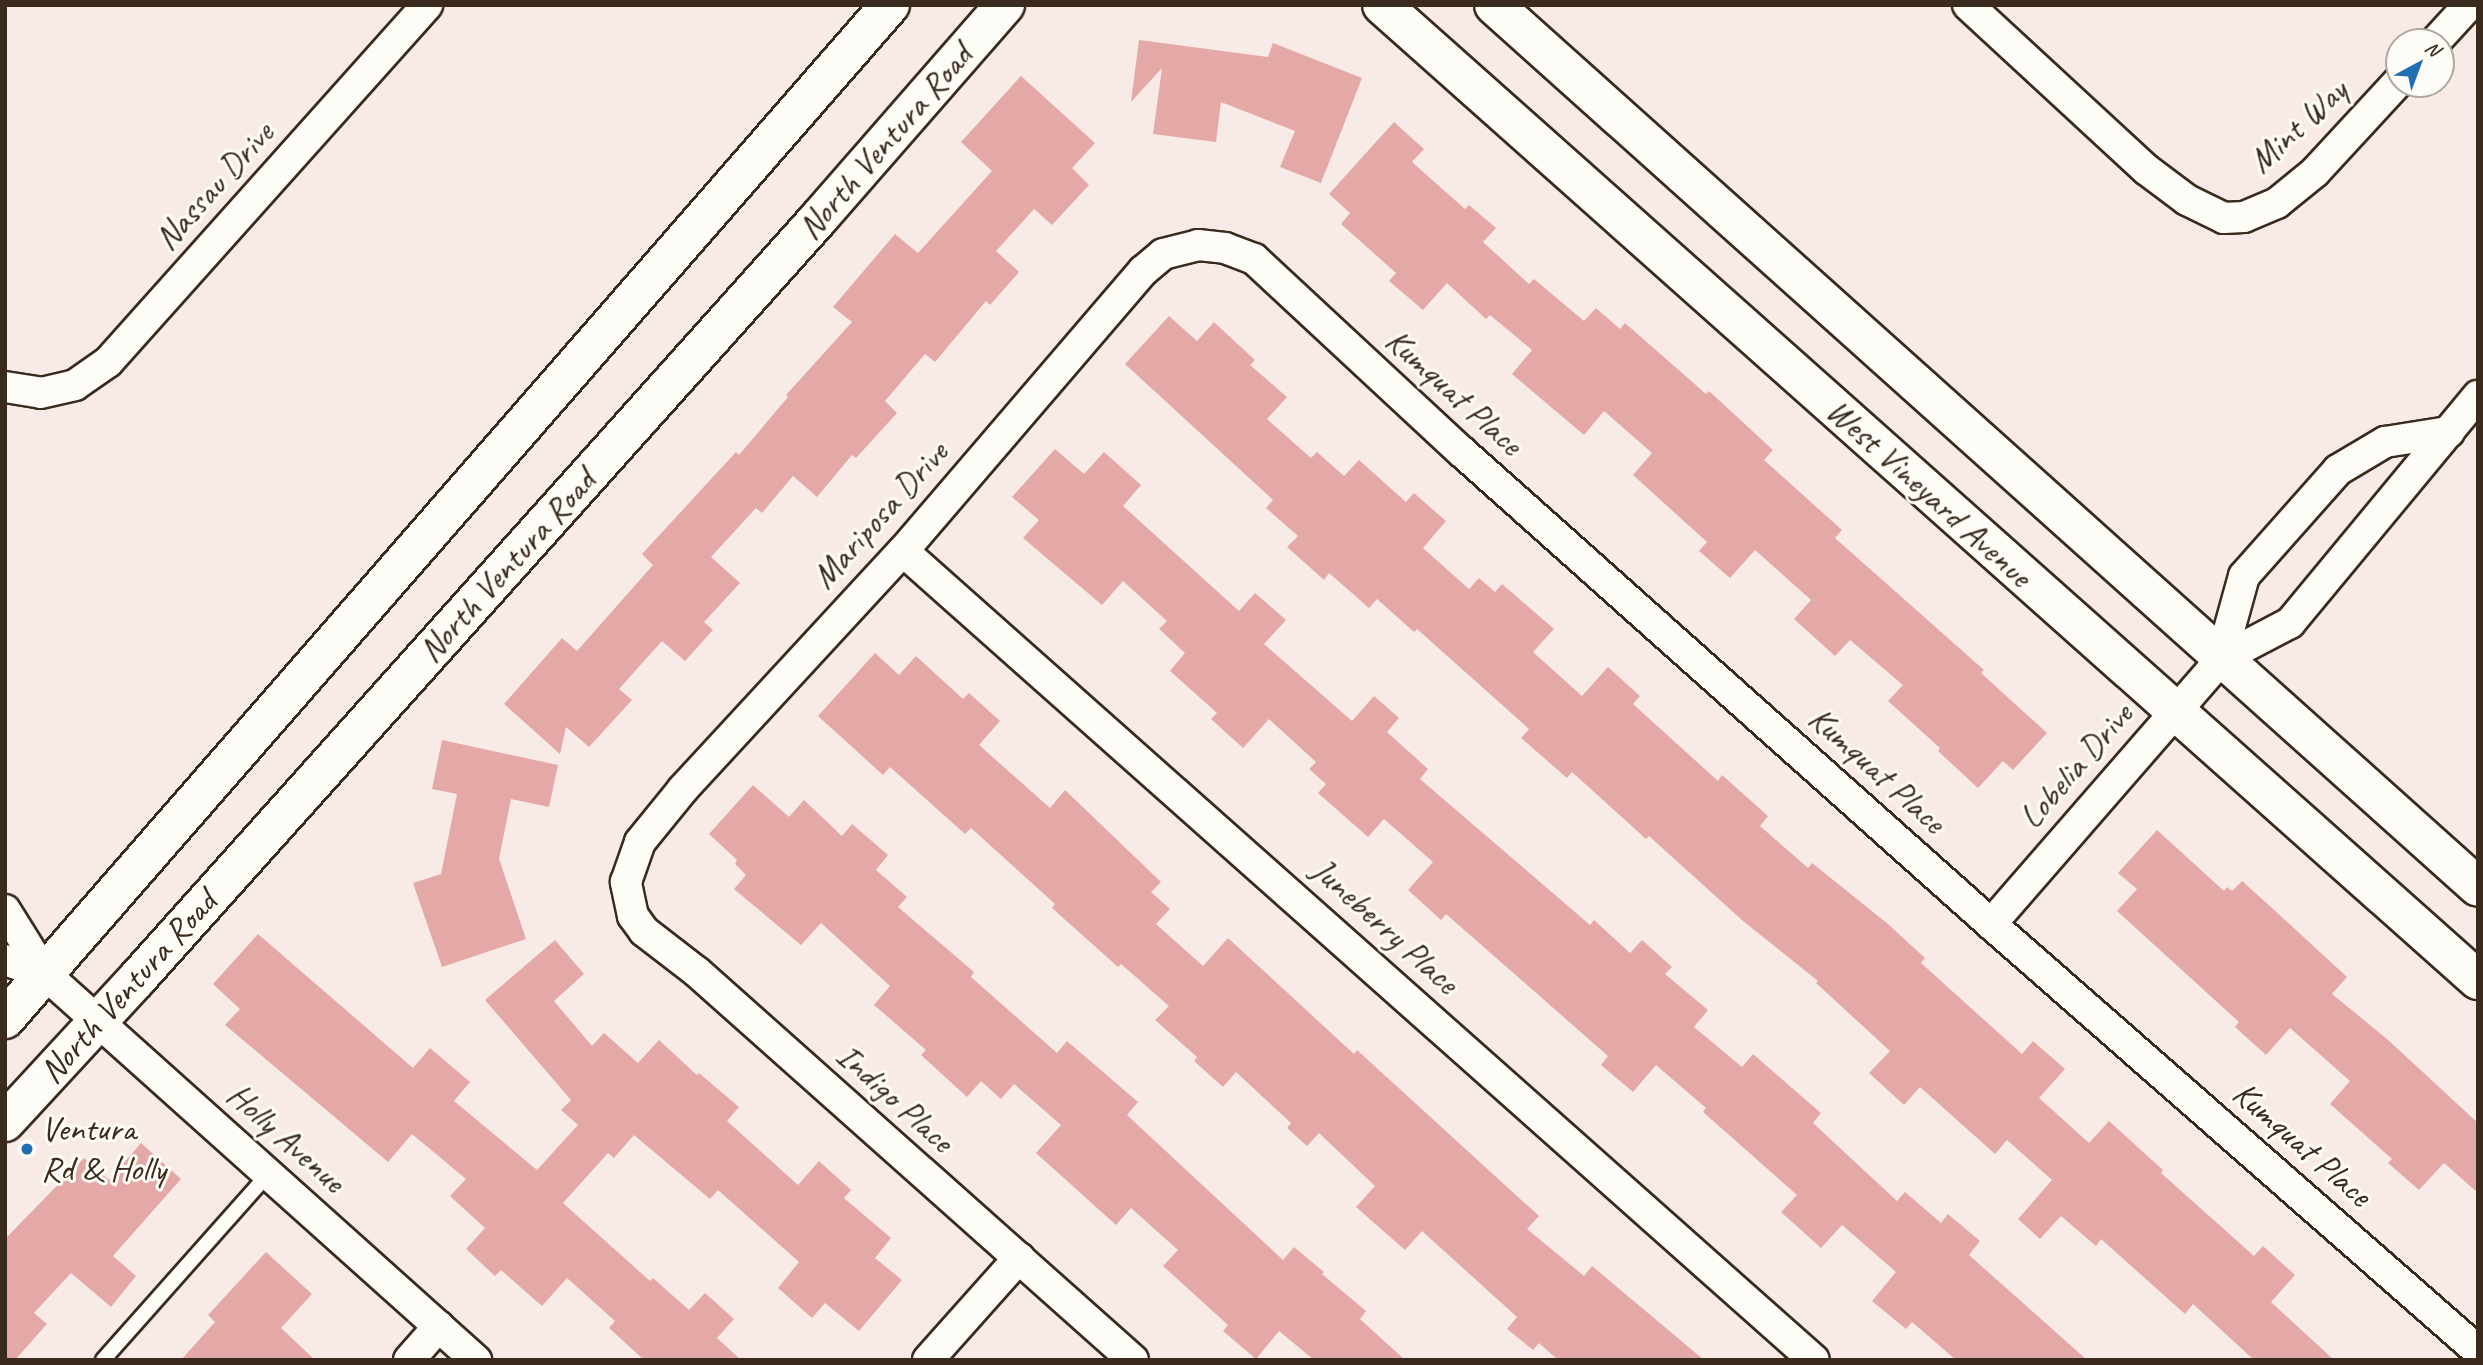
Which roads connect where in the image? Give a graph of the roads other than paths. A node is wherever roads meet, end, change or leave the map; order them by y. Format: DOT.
graph roads {
  1 [pos="427,5"];
  2 [pos="890,5"];
  3 [pos="1005,5"];
  4 [pos="1382,5"];
  5 [pos="1494,5"];
  6 [pos="1968,5"];
  7 [pos="2469,5"];
  8 [pos="2448,28"];
  9 [pos="2385,96"];
  10 [pos="1225,248"];
  11 [pos="5,387"];
  12 [pos="2478,396"];
  13 [pos="2449,432"];
  14 [pos="902,551"];
  15 [pos="2221,659"];
  16 [pos="2175,711"];
  17 [pos="626,882"];
  18 [pos="2478,887"];
  19 [pos="5,910"];
  20 [pos="1991,924"];
  21 [pos="5,960"];
  22 [pos="45,974"];
  23 [pos="2478,980"];
  24 [pos="5,1019"];
  25 [pos="99,1021"];
  26 [pos="5,1122"];
  27 [pos="268,1174"];
  28 [pos="1019,1258"];
  29 [pos="439,1326"];
  30 [pos="2478,1351"];
  31 [pos="103,1360"];
  32 [pos="409,1360"];
  33 [pos="476,1360"];
  34 [pos="928,1360"];
  35 [pos="1133,1360"];
  36 [pos="1814,1360"];
  1 -- 11 [label="street, Nassau Drive"];
  2 -- 22 [label="main road, North Ventura Road"];
  3 -- 25 [label="main road, North Ventura Road"];
  4 -- 16 [label="main road, West Vineyard Avenue"];
  5 -- 15 [label="main road, West Vineyard Avenue"];
  6 -- 9 [label="street, Mint Way"];
  7 -- 8 [label="street"];
  10 -- 14 [label="street, Mariposa Drive"];
  10 -- 20 [label="street, Kumquat Place"];
  12 -- 13 [label="street, Lobelia Drive"];
  13 -- 15 [label="street, Lobelia Drive"];
  13 -- 15 [label="street, Lobelia Drive"];
  14 -- 17 [label="street, Mariposa Drive"];
  14 -- 36 [label="street, Juneberry Place"];
  15 -- 16 [label="street, Lobelia Drive"];
  15 -- 18 [label="main road, West Vineyard Avenue"];
  16 -- 20 [label="street, Lobelia Drive"];
  16 -- 23 [label="main road, West Vineyard Avenue"];
  17 -- 28 [label="street, Indigo Place"];
  19 -- 22 [label="street, Holly Avenue"];
  20 -- 30 [label="street, Kumquat Place"];
  21 -- 22 [label="street, Holly Avenue"];
  22 -- 24 [label="main road, North Ventura Road"];
  22 -- 25 [label="street, Holly Avenue"];
  25 -- 26 [label="main road, North Ventura Road"];
  25 -- 27 [label="street, Holly Avenue"];
  27 -- 29 [label="street, Holly Avenue"];
  27 -- 31 [label="lane"];
  28 -- 34 [label="street"];
  28 -- 35 [label="street, Indigo Place"];
  29 -- 32 [label="street"];
  29 -- 33 [label="street, Holly Avenue"];
}
